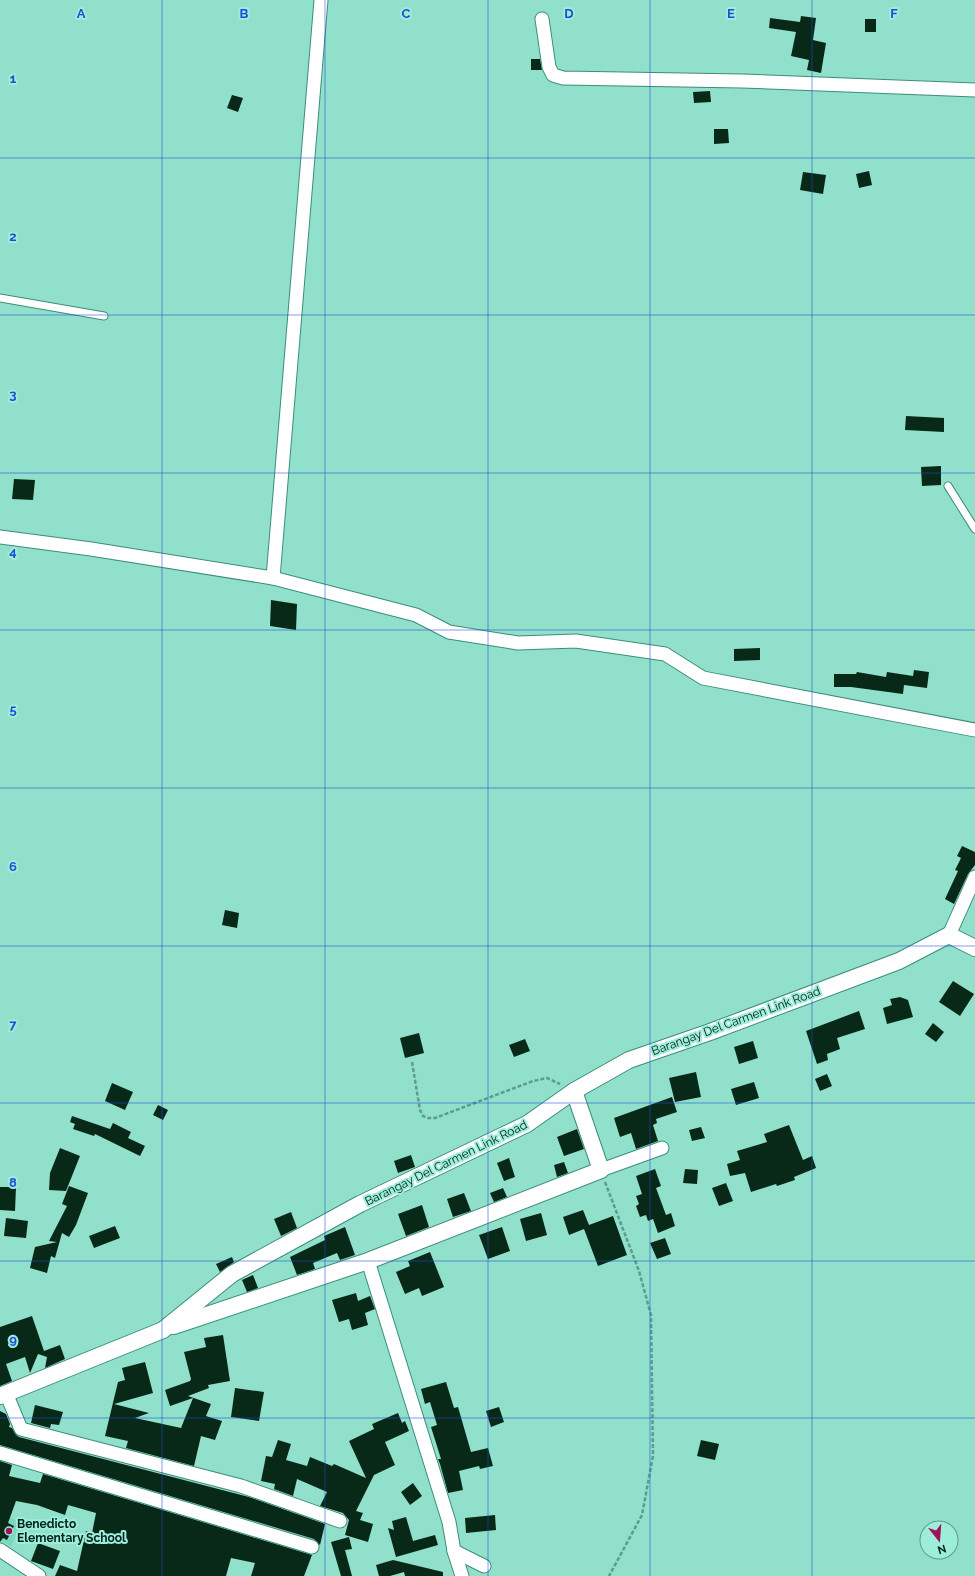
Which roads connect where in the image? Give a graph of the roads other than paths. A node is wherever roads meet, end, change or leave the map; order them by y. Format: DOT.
graph roads {
  1 [pos="321,0"];
  2 [pos="542,19"];
  3 [pos="975,90"];
  4 [pos="0,298"];
  5 [pos="104,316"];
  6 [pos="948,486"];
  7 [pos="975,529"];
  8 [pos="0,537"];
  9 [pos="273,578"];
  10 [pos="975,730"];
  11 [pos="975,877"];
  12 [pos="949,935"];
  13 [pos="975,948"];
  14 [pos="574,1091"];
  15 [pos="662,1148"];
  16 [pos="601,1170"];
  17 [pos="368,1261"];
  18 [pos="163,1330"];
  19 [pos="3,1395"];
  20 [pos="0,1453"];
  21 [pos="340,1521"];
  22 [pos="312,1547"];
  23 [pos="0,1550"];
  24 [pos="454,1551"];
  25 [pos="484,1566"];
  26 [pos="39,1576"];
  27 [pos="462,1576"];
  1 -- 9 [label="street"];
  2 -- 3 [label="street"];
  4 -- 5 [label="lane"];
  6 -- 7 [label="lane"];
  8 -- 9 [label="street"];
  9 -- 10 [label="street"];
  11 -- 12 [label="street"];
  12 -- 13 [label="street"];
  12 -- 14 [label="street, Barangay Del Carmen Link Road"];
  14 -- 16 [label="street"];
  14 -- 18 [label="street, Barangay Del Carmen Link Road"];
  15 -- 16 [label="street"];
  16 -- 17 [label="street"];
  17 -- 18 [label="street"];
  17 -- 24 [label="street"];
  18 -- 19 [label="street, Barangay Del Carmen Link Road"];
  19 -- 21 [label="street"];
  20 -- 22 [label="street"];
  23 -- 26 [label="street"];
  24 -- 25 [label="street"];
  24 -- 27 [label="street"];
}
